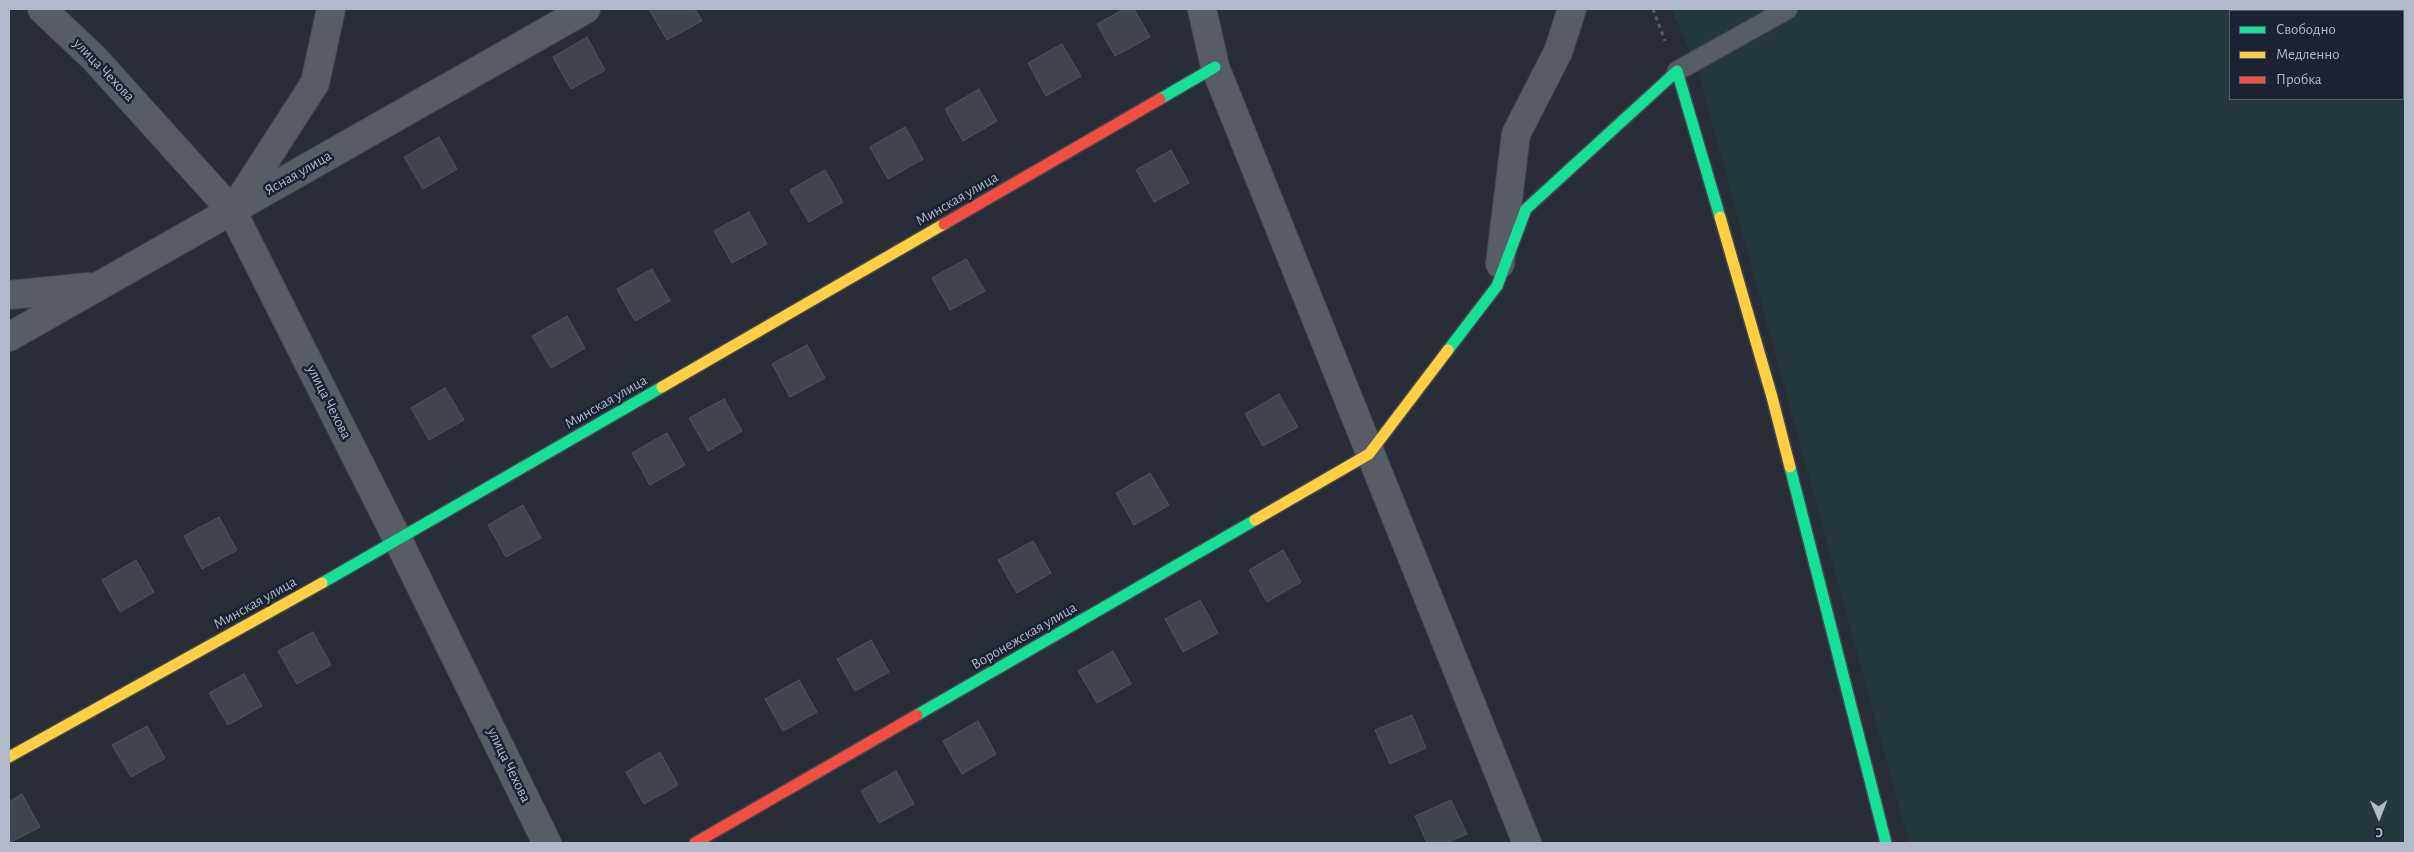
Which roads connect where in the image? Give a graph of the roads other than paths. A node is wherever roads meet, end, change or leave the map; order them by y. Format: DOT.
graph roads {
  1 [pos="42,9"];
  2 [pos="331,9"];
  3 [pos="586,9"];
  4 [pos="1202,9"];
  5 [pos="1572,9"];
  6 [pos="1788,9"];
  7 [pos="1215,67"];
  8 [pos="1677,71"];
  9 [pos="232,211"];
  10 [pos="100,285"];
  11 [pos="1497,286"];
  12 [pos="9,296"];
  13 [pos="9,337"];
  14 [pos="1369,454"];
  15 [pos="398,540"];
  16 [pos="9,757"];
  17 [pos="547,843"];
  18 [pos="695,843"];
  19 [pos="1527,843"];
  20 [pos="1886,843"];
  1 -- 9 [label="street, улица Чехова"];
  2 -- 9 [label="street"];
  3 -- 9 [label="street, Ясная улица"];
  4 -- 7 [label="street"];
  5 -- 11 [label="street"];
  6 -- 8 [label="lane"];
  7 -- 14 [label="street"];
  7 -- 15 [label="street, Минская улица"];
  8 -- 11 [label="street"];
  8 -- 20 [label="street"];
  9 -- 10 [label="street, Ясная улица"];
  9 -- 15 [label="street, улица Чехова"];
  10 -- 12 [label="street"];
  10 -- 13 [label="street, Ясная улица"];
  11 -- 14 [label="street"];
  14 -- 18 [label="street, Воронежская улица"];
  14 -- 19 [label="street"];
  15 -- 16 [label="street, Минская улица"];
  15 -- 17 [label="street, улица Чехова"];
}
